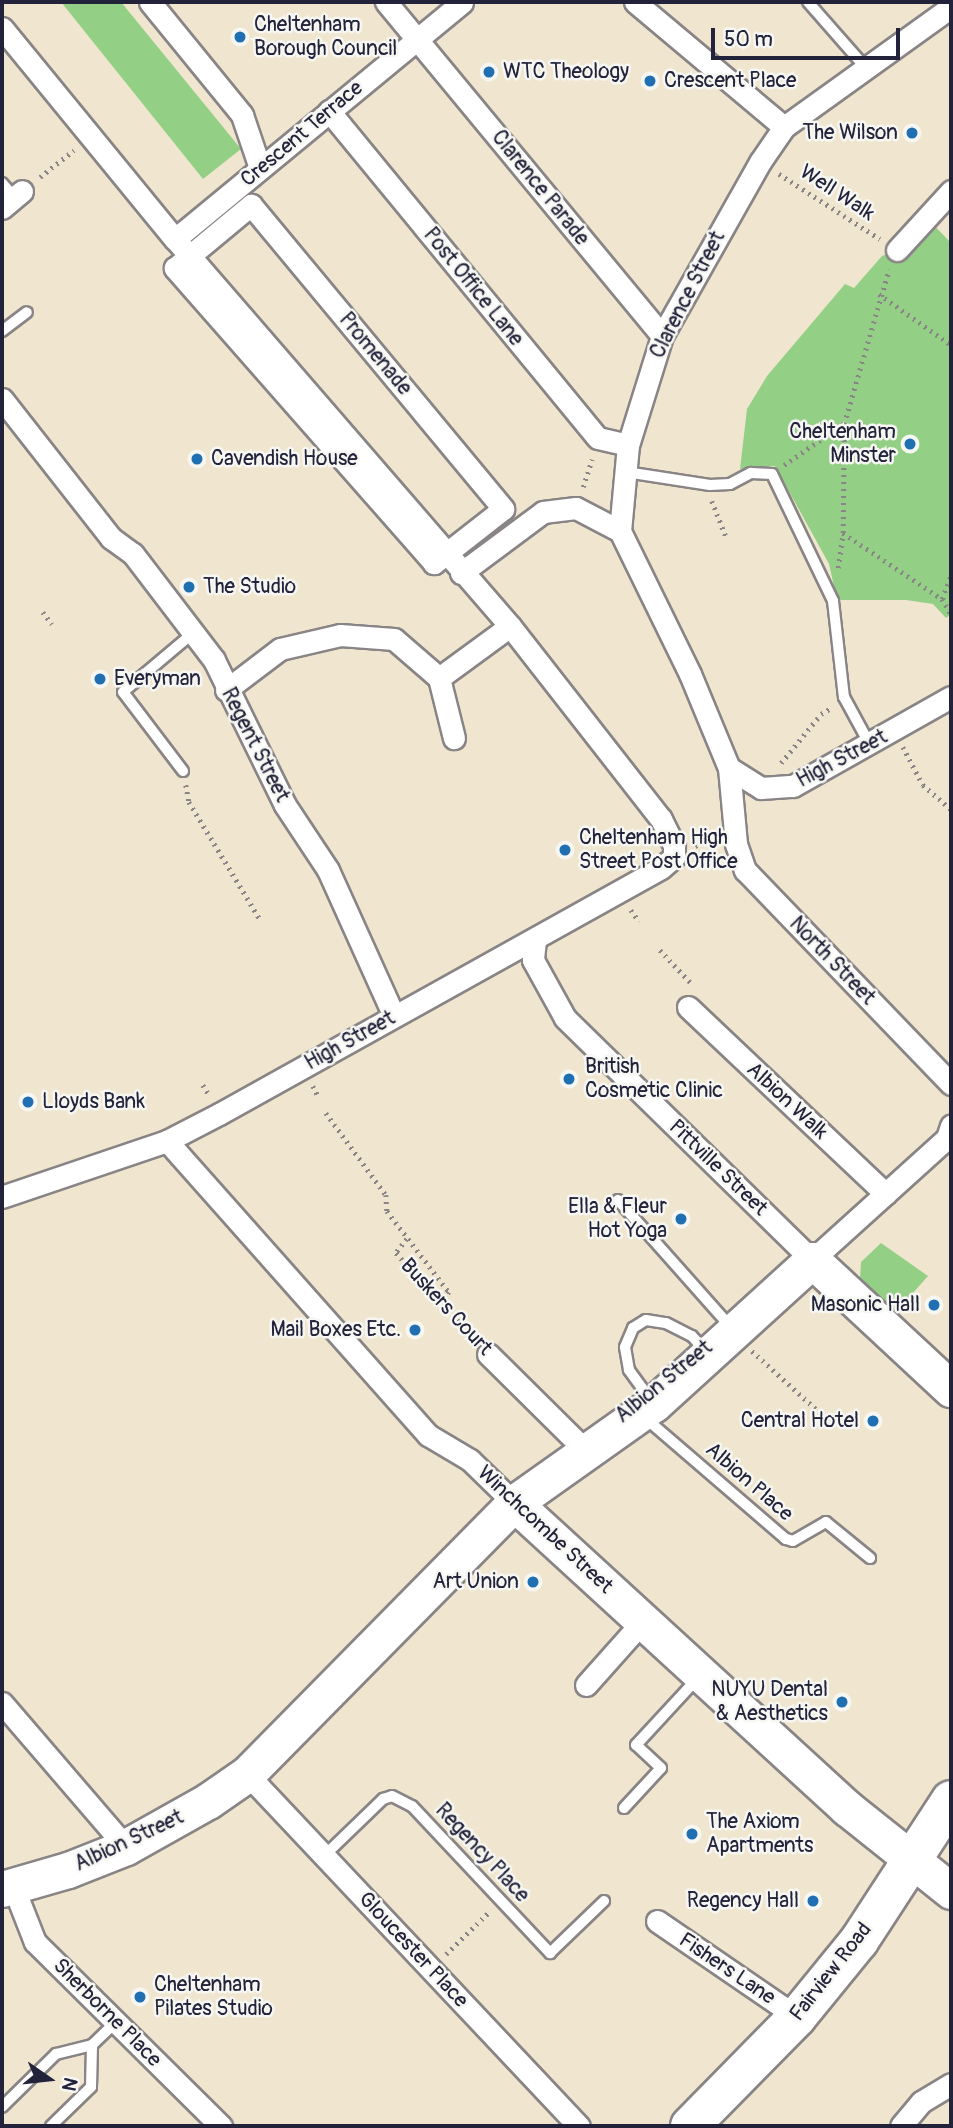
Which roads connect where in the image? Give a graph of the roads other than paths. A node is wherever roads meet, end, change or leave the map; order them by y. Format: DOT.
graph roads {
  1 [pos="150,2"];
  2 [pos="386,2"];
  3 [pos="462,2"];
  4 [pos="635,2"];
  5 [pos="808,2"];
  6 [pos="951,7"];
  7 [pos="2,28"];
  8 [pos="418,39"];
  9 [pos="866,68"];
  10 [pos="329,111"];
  11 [pos="784,127"];
  12 [pos="260,168"];
  13 [pos="951,191"];
  14 [pos="175,239"];
  15 [pos="897,250"];
  16 [pos="190,256"];
  17 [pos="27,312"];
  18 [pos="2,331"];
  19 [pos="662,337"];
  20 [pos="2,399"];
  21 [pos="628,445"];
  22 [pos="626,472"];
  23 [pos="620,531"];
  24 [pos="445,554"];
  25 [pos="461,573"];
  26 [pos="510,626"];
  27 [pos="193,633"];
  28 [pos="439,678"];
  29 [pos="226,690"];
  30 [pos="951,697"];
  31 [pos="454,738"];
  32 [pos="869,743"];
  33 [pos="729,768"];
  34 [pos="183,771"];
  35 [pos="535,940"];
  36 [pos="688,1007"];
  37 [pos="394,1016"];
  38 [pos="951,1084"];
  39 [pos="950,1134"];
  40 [pos="167,1141"];
  41 [pos="886,1194"];
  42 [pos="2,1197"];
  43 [pos="618,1200"];
  44 [pos="812,1260"];
  45 [pos="722,1340"];
  46 [pos="488,1354"];
  47 [pos="951,1389"];
  48 [pos="648,1405"];
  49 [pos="584,1449"];
  50 [pos="514,1503"];
  51 [pos="870,1558"];
  52 [pos="643,1621"];
  53 [pos="701,1674"];
  54 [pos="586,1685"];
  55 [pos="2,1703"];
  56 [pos="247,1774"];
  57 [pos="951,1800"];
  58 [pos="624,1808"];
  59 [pos="126,1847"];
  60 [pos="326,1855"];
  61 [pos="912,1862"];
  62 [pos="7,1888"];
  63 [pos="951,1891"];
  64 [pos="604,1902"];
  65 [pos="657,1921"];
  66 [pos="797,2017"];
  67 [pos="116,2022"];
  68 [pos="92,2045"];
  69 [pos="951,2084"];
  70 [pos="2,2107"];
  71 [pos="51,2126"];
  72 [pos="221,2126"];
  73 [pos="579,2126"];
  74 [pos="690,2126"];
  75 [pos="901,2126"];
  1 -- 12 [label="street"];
  2 -- 8 [label="street, Clarence Parade"];
  3 -- 8 [label="street, Crescent Terrace"];
  4 -- 11 [label="street"];
  5 -- 9 [label="lane"];
  6 -- 9 [label="street, Clarence Street"];
  7 -- 14 [label="street"];
  8 -- 10 [label="street, Crescent Terrace"];
  8 -- 19 [label="street, Clarence Parade"];
  9 -- 11 [label="street, Clarence Street"];
  10 -- 12 [label="street, Crescent Terrace"];
  10 -- 21 [label="street, Post Office Lane"];
  11 -- 19 [label="street, Clarence Street"];
  12 -- 14 [label="street, Crescent Terrace"];
  13 -- 15 [label="street"];
  14 -- 16 [label="street"];
  16 -- 24 [label="street"];
  16 -- 24 [label="street, Promenade"];
  17 -- 18 [label="lane"];
  19 -- 21 [label="street, Clarence Street"];
  20 -- 27 [label="street, Regent Street"];
  21 -- 22 [label="street, Clarence Street"];
  22 -- 23 [label="street, Clarence Street"];
  22 -- 32 [label="lane"];
  23 -- 25 [label="street"];
  23 -- 33 [label="street"];
  24 -- 25 [label="street"];
  25 -- 26 [label="street"];
  26 -- 28 [label="street"];
  26 -- 35 [label="street, High Street"];
  27 -- 29 [label="street, Regent Street"];
  27 -- 34 [label="lane"];
  28 -- 29 [label="street"];
  28 -- 31 [label="street"];
  29 -- 37 [label="street, Regent Street"];
  30 -- 32 [label="street, High Street"];
  32 -- 33 [label="street, High Street"];
  33 -- 38 [label="street, North Street"];
  35 -- 37 [label="street, High Street"];
  35 -- 44 [label="street, Pittville Street"];
  36 -- 41 [label="street, Albion Walk"];
  37 -- 40 [label="street, High Street"];
  39 -- 41 [label="street, Albion Street"];
  40 -- 42 [label="street, High Street"];
  40 -- 50 [label="street, Winchcombe Street"];
  41 -- 44 [label="street, Albion Street"];
  43 -- 45 [label="lane"];
  44 -- 45 [label="main road, Albion Street"];
  44 -- 47 [label="main road"];
  45 -- 48 [label="main road, Albion Street"];
  45 -- 48 [label="lane"];
  46 -- 49 [label="street, Buskers Court"];
  48 -- 49 [label="main road, Albion Street"];
  48 -- 51 [label="lane, Albion Place"];
  49 -- 50 [label="main road, Albion Street"];
  50 -- 52 [label="main road, Winchcombe Street"];
  50 -- 56 [label="main road, Albion Street"];
  50 -- 56 [label="lane, Albion Street"];
  52 -- 53 [label="main road, Winchcombe Street"];
  52 -- 54 [label="street"];
  53 -- 58 [label="lane"];
  53 -- 61 [label="main road, Winchcombe Street"];
  55 -- 59 [label="street"];
  56 -- 59 [label="main road, Albion Street"];
  56 -- 60 [label="street, Gloucester Place"];
  57 -- 61 [label="highway, Fairview Road"];
  59 -- 62 [label="main road, Albion Street"];
  60 -- 64 [label="lane, Regency Place"];
  60 -- 73 [label="street, Gloucester Place"];
  61 -- 63 [label="main road, Winchcombe Street"];
  61 -- 66 [label="highway, Fairview Road"];
  62 -- 67 [label="street, Sherborne Place"];
  65 -- 66 [label="street, Fishers Lane"];
  66 -- 74 [label="highway, Fairview Road"];
  67 -- 68 [label="lane"];
  67 -- 72 [label="street, Sherborne Place"];
  68 -- 70 [label="lane"];
  68 -- 71 [label="lane"];
  69 -- 75 [label="street"];
}
